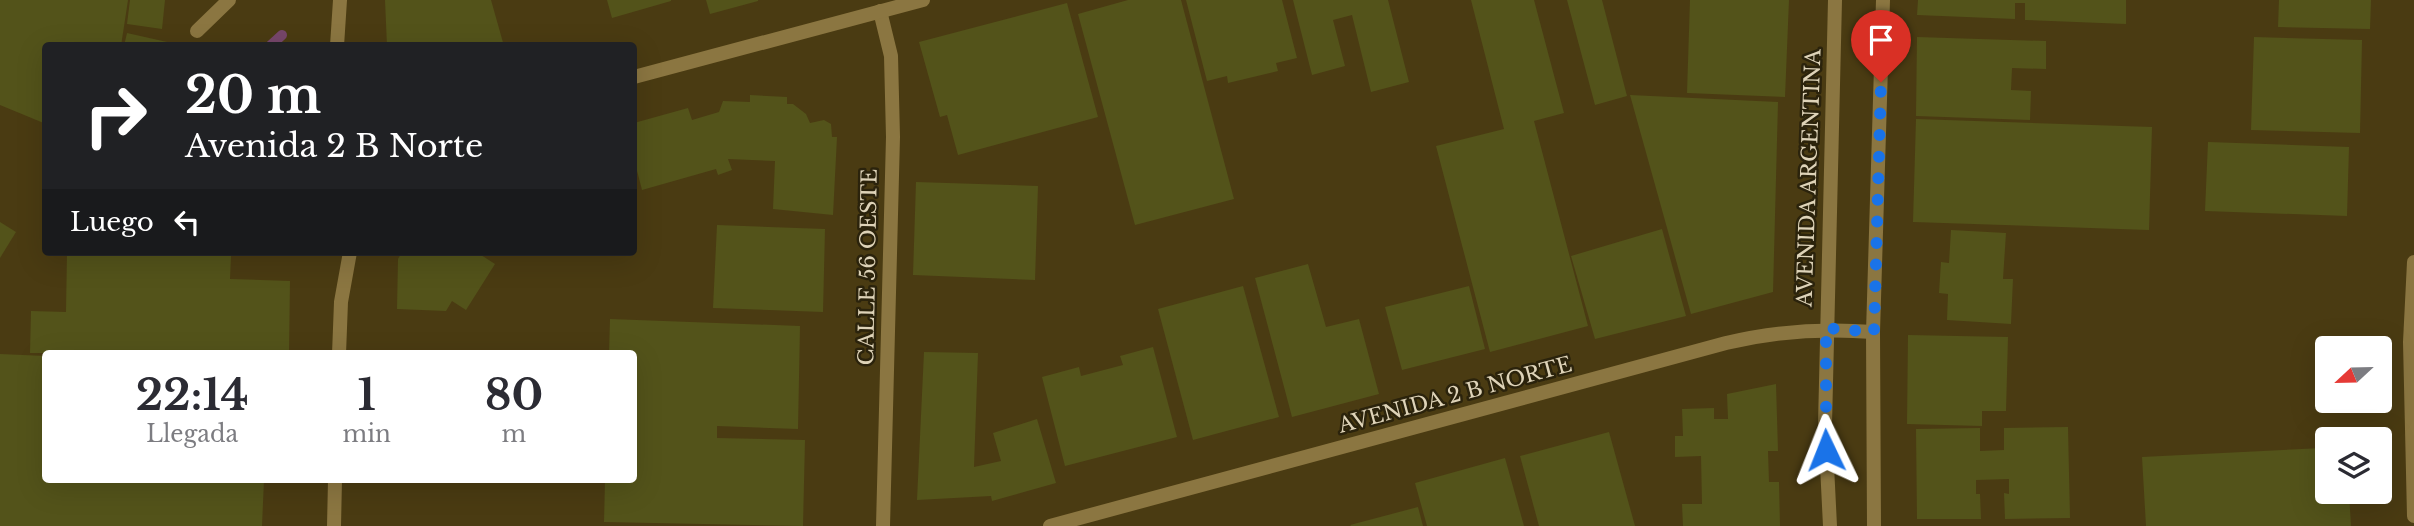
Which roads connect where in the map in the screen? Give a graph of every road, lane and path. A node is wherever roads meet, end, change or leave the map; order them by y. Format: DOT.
graph roads {
  1 [pos="229,0"];
  2 [pos="340,0"];
  3 [pos="923,0"];
  4 [pos="1835,0"];
  5 [pos="1883,0"];
  6 [pos="880,11"];
  7 [pos="197,31"];
  8 [pos="337,42"];
  9 [pos="637,76"];
  10 [pos="349,256"];
  11 [pos="2414,262"];
  12 [pos="1826,328"];
  13 [pos="1874,332"];
  14 [pos="339,350"];
  15 [pos="335,483"];
  16 [pos="2414,516"];
  17 [pos="334,526"];
  18 [pos="883,526"];
  19 [pos="1050,526"];
  20 [pos="1830,526"];
  21 [pos="1874,526"];
  1 -- 7 [label="street"];
  2 -- 8 [label="street"];
  3 -- 6 [label="street"];
  4 -- 12 [label="street, AVENIDA ARGENTINA"];
  5 -- 13 [label="street"];
  6 -- 9 [label="street"];
  6 -- 18 [label="street, CALLE 56 OESTE"];
  10 -- 14 [label="street"];
  11 -- 16 [label="street"];
  12 -- 13 [label="street, AVENIDA 2 B NORTE"];
  12 -- 19 [label="street, AVENIDA 2 B NORTE"];
  12 -- 20 [label="street, AVENIDA ARGENTINA"];
  13 -- 21 [label="street"];
  15 -- 17 [label="street"];
}
